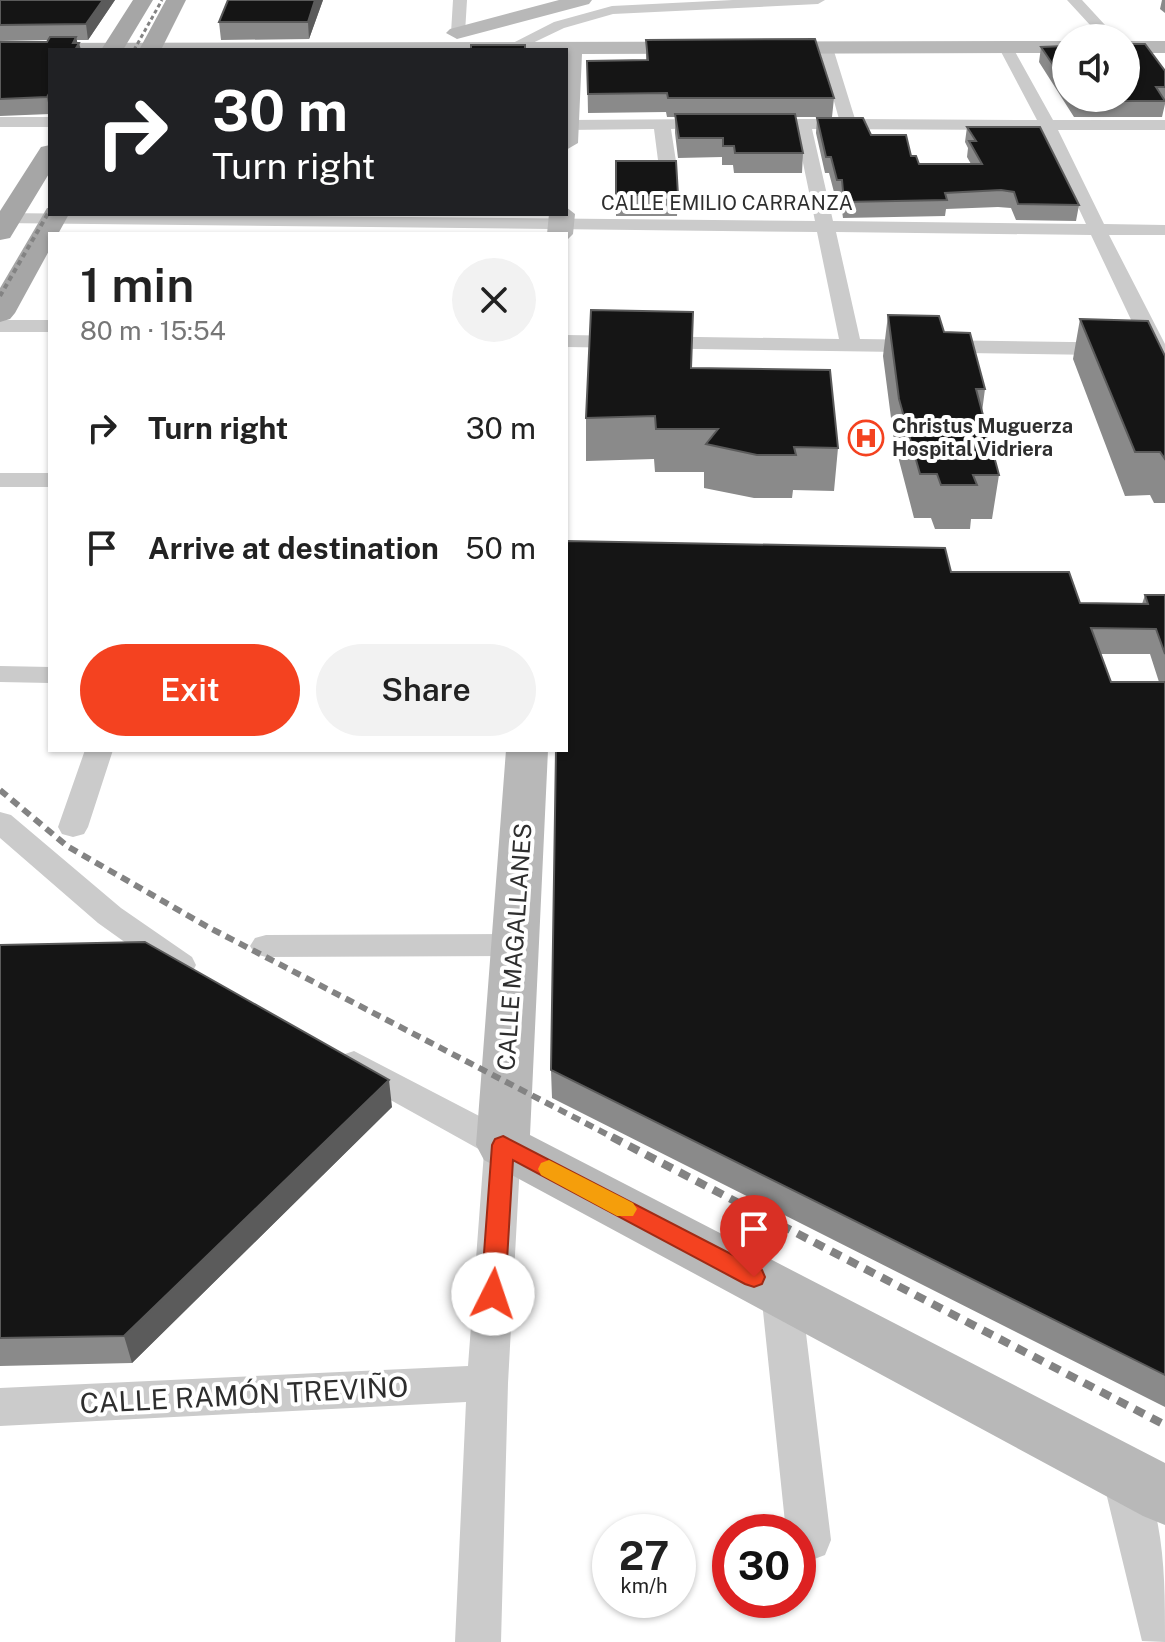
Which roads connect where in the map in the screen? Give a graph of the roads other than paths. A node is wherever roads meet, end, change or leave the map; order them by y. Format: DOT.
graph roads {
  1 [pos="143,0"];
  2 [pos="176,0"];
  3 [pos="460,0"];
  4 [pos="582,0"];
  5 [pos="818,0"];
  6 [pos="1074,0"];
  7 [pos="1097,24"];
  8 [pos="458,33"];
  9 [pos="1052,47"];
  10 [pos="1140,47"];
  11 [pos="1165,47"];
  12 [pos="113,48"];
  13 [pos="152,48"];
  14 [pos="399,48"];
  15 [pos="510,48"];
  16 [pos="571,48"];
  17 [pos="826,48"];
  18 [pos="1006,48"];
  19 [pos="0,49"];
  20 [pos="48,49"];
  21 [pos="568,106"];
  22 [pos="0,122"];
  23 [pos="48,122"];
  24 [pos="803,124"];
  25 [pos="848,124"];
  26 [pos="1047,124"];
  27 [pos="568,125"];
  28 [pos="662,125"];
  29 [pos="1165,125"];
  30 [pos="48,155"];
  31 [pos="668,168"];
  32 [pos="55,216"];
  33 [pos="3,223"];
  34 [pos="288,223"];
  35 [pos="561,224"];
  36 [pos="825,225"];
  37 [pos="1099,229"];
  38 [pos="1165,230"];
  39 [pos="0,313"];
  40 [pos="0,326"];
  41 [pos="48,326"];
  42 [pos="568,341"];
  43 [pos="851,345"];
  44 [pos="1160,350"];
  45 [pos="0,480"];
  46 [pos="48,480"];
  47 [pos="0,674"];
  48 [pos="48,675"];
  49 [pos="98,752"];
  50 [pos="527,752"];
  51 [pos="0,822"];
  52 [pos="73,827"];
  53 [pos="515,945"];
  54 [pos="266,946"];
  55 [pos="105,947"];
  56 [pos="151,947"];
  57 [pos="203,978"];
  58 [pos="324,1048"];
  59 [pos="503,1145"];
  60 [pos="781,1292"];
  61 [pos="487,1383"];
  62 [pos="0,1407"];
  63 [pos="1144,1483"];
  64 [pos="806,1514"];
  65 [pos="1165,1641"];
  66 [pos="478,1642"];
  1 -- 12 [label="main road"];
  2 -- 13 [label="main road"];
  3 -- 8 [label="street"];
  4 -- 8 [label="street"];
  5 -- 15 [label="street"];
  6 -- 7 [label="street"];
  8 -- 14 [label="street"];
  9 -- 18 [label="street"];
  10 -- 11 [label="street"];
  15 -- 16 [label="street"];
  16 -- 17 [label="street"];
  16 -- 21 [label="street"];
  17 -- 18 [label="street"];
  17 -- 25 [label="street"];
  18 -- 26 [label="street"];
  19 -- 20 [label="street"];
  22 -- 23 [label="street"];
  24 -- 25 [label="street"];
  24 -- 28 [label="street"];
  24 -- 36 [label="street"];
  25 -- 26 [label="street"];
  26 -- 29 [label="street"];
  26 -- 37 [label="street"];
  27 -- 28 [label="street"];
  28 -- 31 [label="street"];
  30 -- 33 [label="main road"];
  32 -- 33 [label="street, CALLE EMILIO CARRANZA"];
  32 -- 34 [label="street, CALLE EMILIO CARRANZA"];
  32 -- 39 [label="main road"];
  34 -- 35 [label="street, CALLE EMILIO CARRANZA"];
  35 -- 36 [label="street, CALLE EMILIO CARRANZA"];
  36 -- 37 [label="street, CALLE EMILIO CARRANZA"];
  36 -- 43 [label="street"];
  37 -- 38 [label="street, CALLE EMILIO CARRANZA"];
  37 -- 44 [label="street"];
  40 -- 41 [label="street"];
  42 -- 43 [label="street"];
  43 -- 44 [label="street"];
  45 -- 46 [label="street"];
  47 -- 48 [label="street"];
  49 -- 52 [label="street"];
  50 -- 53 [label="street, CALLE MAGALLANES"];
  51 -- 56 [label="street"];
  53 -- 54 [label="street"];
  53 -- 59 [label="street, CALLE MAGALLANES"];
  55 -- 56 [label="street"];
  56 -- 57 [label="street"];
  58 -- 59 [label="street"];
  59 -- 60 [label="street"];
  59 -- 61 [label="street"];
  60 -- 63 [label="street"];
  60 -- 64 [label="street"];
  61 -- 62 [label="street, CALLE RAMÓN TREVIÑO"];
  61 -- 66 [label="street"];
  63 -- 65 [label="street"];
}
